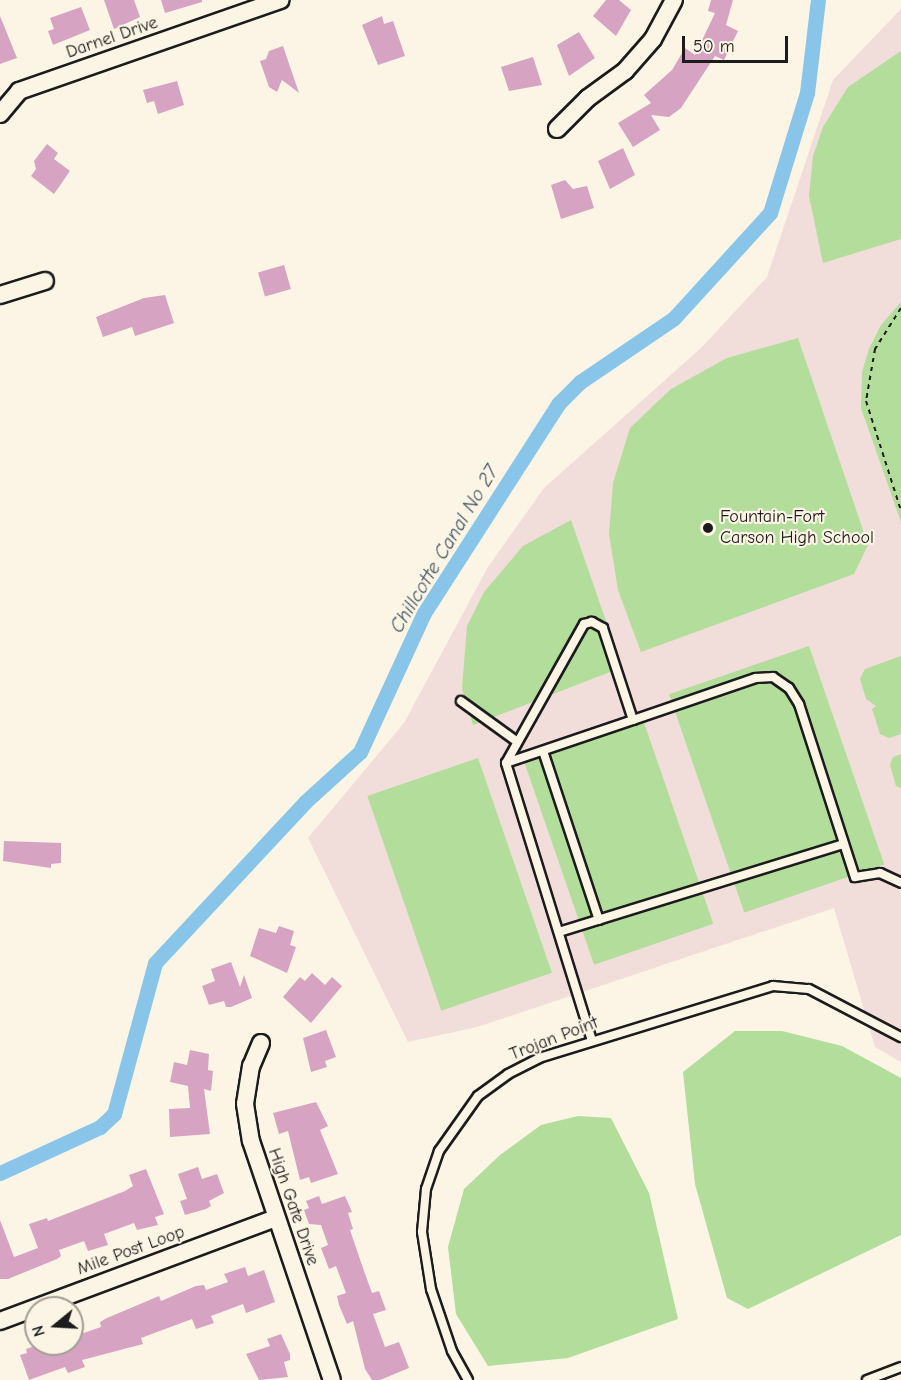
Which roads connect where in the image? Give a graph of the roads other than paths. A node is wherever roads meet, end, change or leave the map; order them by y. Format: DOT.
graph roads {
  1 [pos="281,0"];
  2 [pos="674,0"];
  3 [pos="0,114"];
  4 [pos="557,129"];
  5 [pos="45,281"];
  6 [pos="0,295"];
  7 [pos="461,700"];
  8 [pos="633,720"];
  9 [pos="516,741"];
  10 [pos="543,751"];
  11 [pos="507,763"];
  12 [pos="844,844"];
  13 [pos="901,884"];
  14 [pos="599,920"];
  15 [pos="558,932"];
  16 [pos="901,1037"];
  17 [pos="592,1040"];
  18 [pos="261,1043"];
  19 [pos="276,1218"];
  20 [pos="0,1321"];
  21 [pos="901,1367"];
  22 [pos="332,1380"];
  23 [pos="468,1380"];
  24 [pos="867,1380"];
  1 -- 3 [label="street, Darnel Drive"];
  2 -- 4 [label="street"];
  5 -- 6 [label="street"];
  7 -- 9 [label="lane"];
  8 -- 9 [label="lane"];
  8 -- 10 [label="lane"];
  8 -- 12 [label="lane"];
  9 -- 11 [label="lane"];
  10 -- 11 [label="lane"];
  10 -- 14 [label="lane"];
  11 -- 15 [label="lane"];
  12 -- 13 [label="lane"];
  12 -- 14 [label="lane"];
  14 -- 15 [label="lane"];
  15 -- 17 [label="lane"];
  16 -- 17 [label="lane, Trojan Point"];
  17 -- 23 [label="lane, Trojan Point"];
  18 -- 19 [label="street, High Gate Drive"];
  19 -- 20 [label="street, Mile Post Loop"];
  19 -- 22 [label="street, High Gate Drive"];
  21 -- 24 [label="lane"];
}
